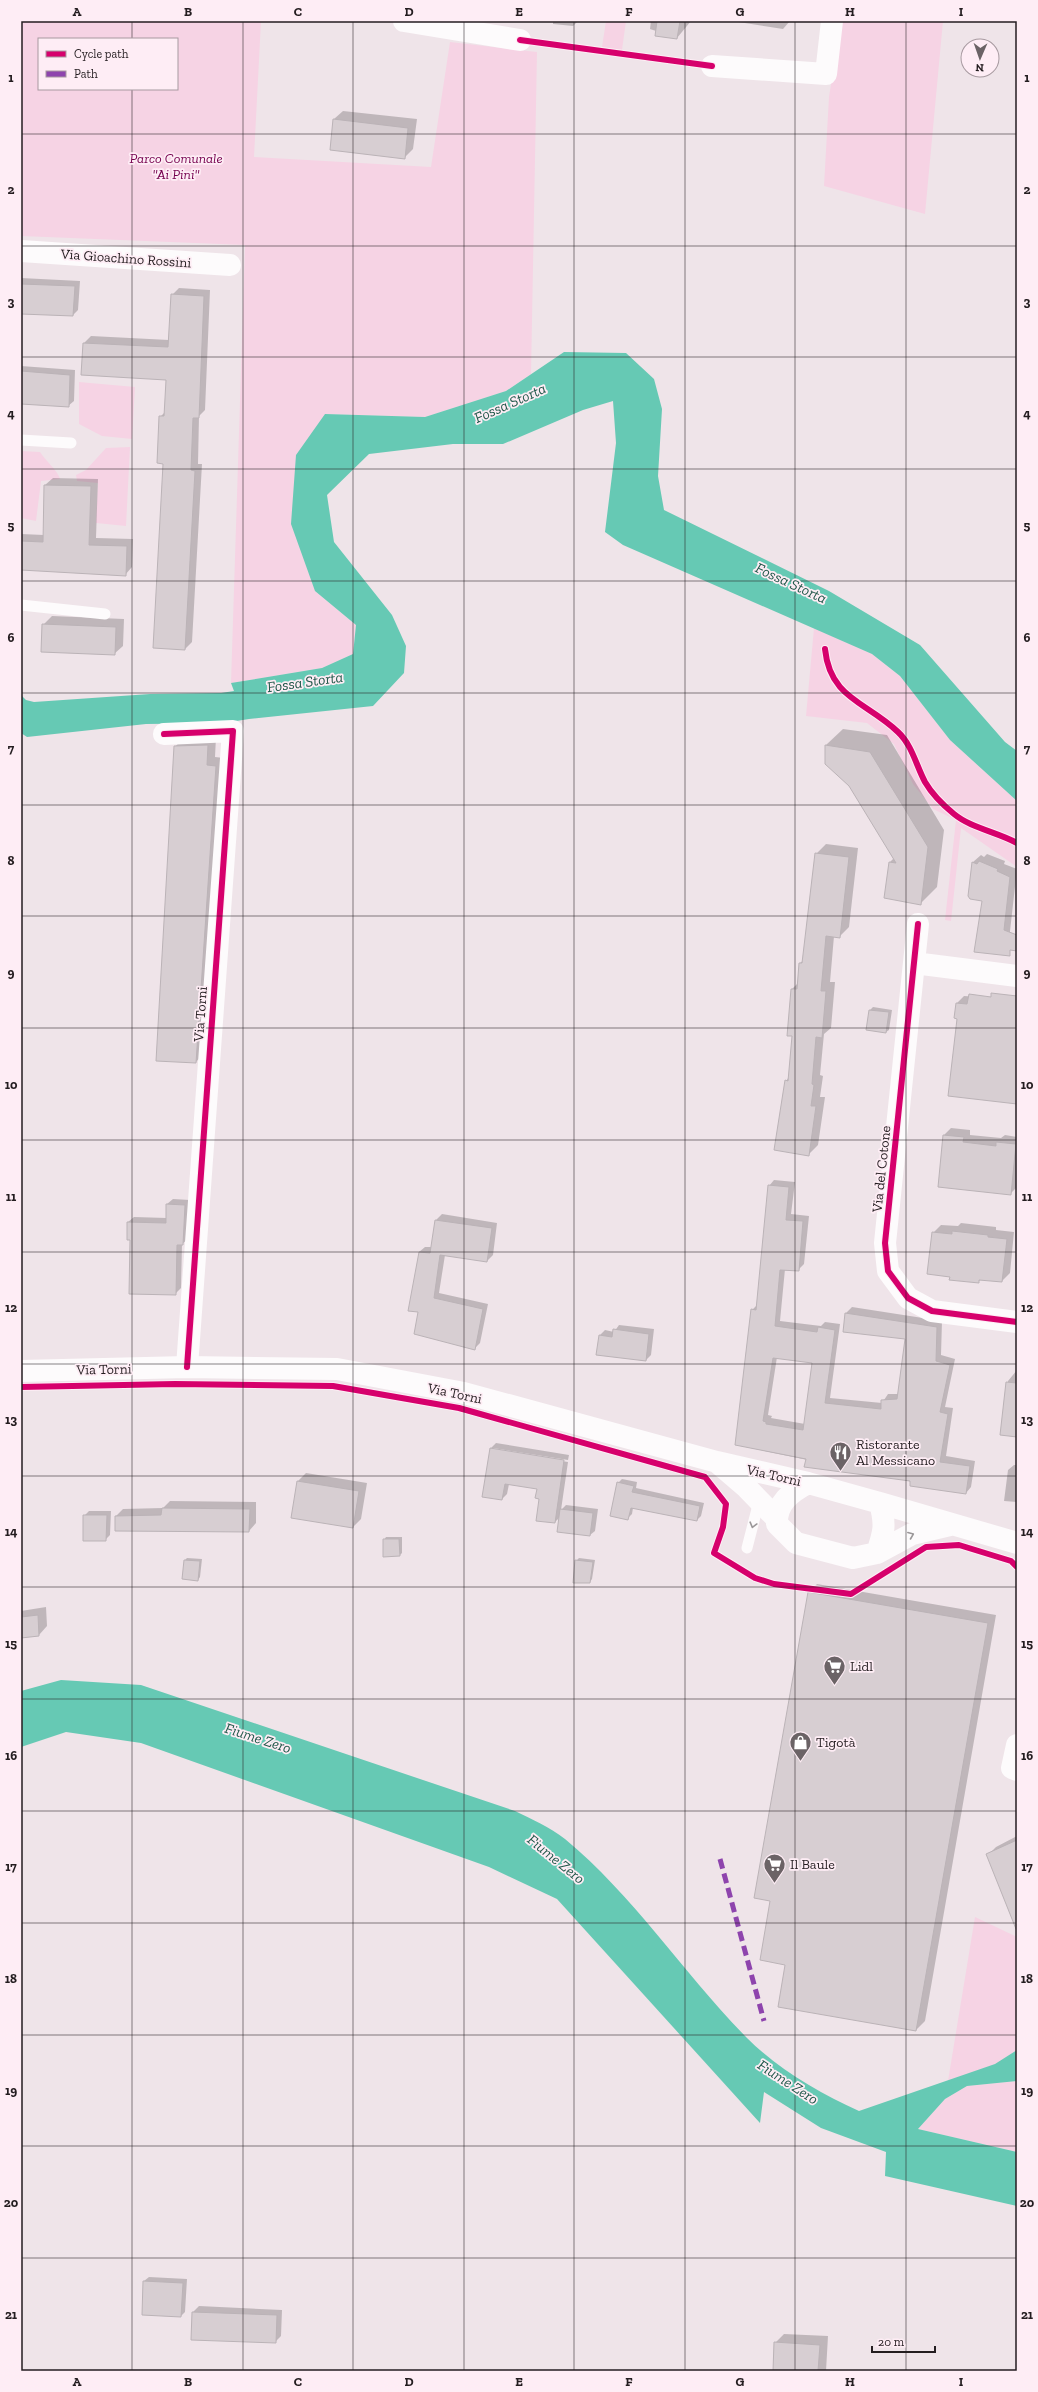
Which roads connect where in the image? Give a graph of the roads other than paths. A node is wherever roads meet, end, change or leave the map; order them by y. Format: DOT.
graph roads {
  1 [pos="404,21"];
  2 [pos="832,21"];
  3 [pos="520,40"];
  4 [pos="712,66"];
  5 [pos="21,251"];
  6 [pos="230,265"];
  7 [pos="21,440"];
  8 [pos="71,443"];
  9 [pos="21,605"];
  10 [pos="105,614"];
  11 [pos="164,734"];
  12 [pos="918,924"];
  13 [pos="914,963"];
  14 [pos="1017,976"];
  15 [pos="1017,1322"];
  16 [pos="187,1367"];
  17 [pos="21,1371"];
  18 [pos="717,1462"];
  19 [pos="808,1483"];
  20 [pos="760,1501"];
  21 [pos="880,1503"];
  22 [pos="777,1519"];
  23 [pos="952,1525"];
  24 [pos="1017,1543"];
  25 [pos="747,1548"];
  26 [pos="877,1553"];
  27 [pos="1017,1745"];
  28 [pos="1017,1770"];
  1 -- 3 [label="street"];
  2 -- 4 [label="street"];
  5 -- 6 [label="street, Via Gioachino Rossini"];
  7 -- 8 [label="lane"];
  9 -- 10 [label="lane"];
  11 -- 16 [label="street, Via Torni"];
  12 -- 13 [label="street, Via del Cotone"];
  13 -- 14 [label="street"];
  13 -- 15 [label="street, Via del Cotone"];
  16 -- 17 [label="street, Via Torni"];
  16 -- 18 [label="street, Via Torni"];
  18 -- 19 [label="street, Via Torni"];
  18 -- 20 [label="street, Via Torni"];
  19 -- 21 [label="street, Via Torni"];
  19 -- 22 [label="street, Via Torni"];
  20 -- 22 [label="street, Via Torni"];
  20 -- 25 [label="lane, one-way"];
  21 -- 23 [label="street, Via Torni"];
  21 -- 26 [label="street"];
  22 -- 26 [label="street, Via Torni"];
  23 -- 24 [label="street, Via Torni"];
  26 -- 23 [label="street, Via Torni, one-way"];
  27 -- 28 [label="street"];
}
